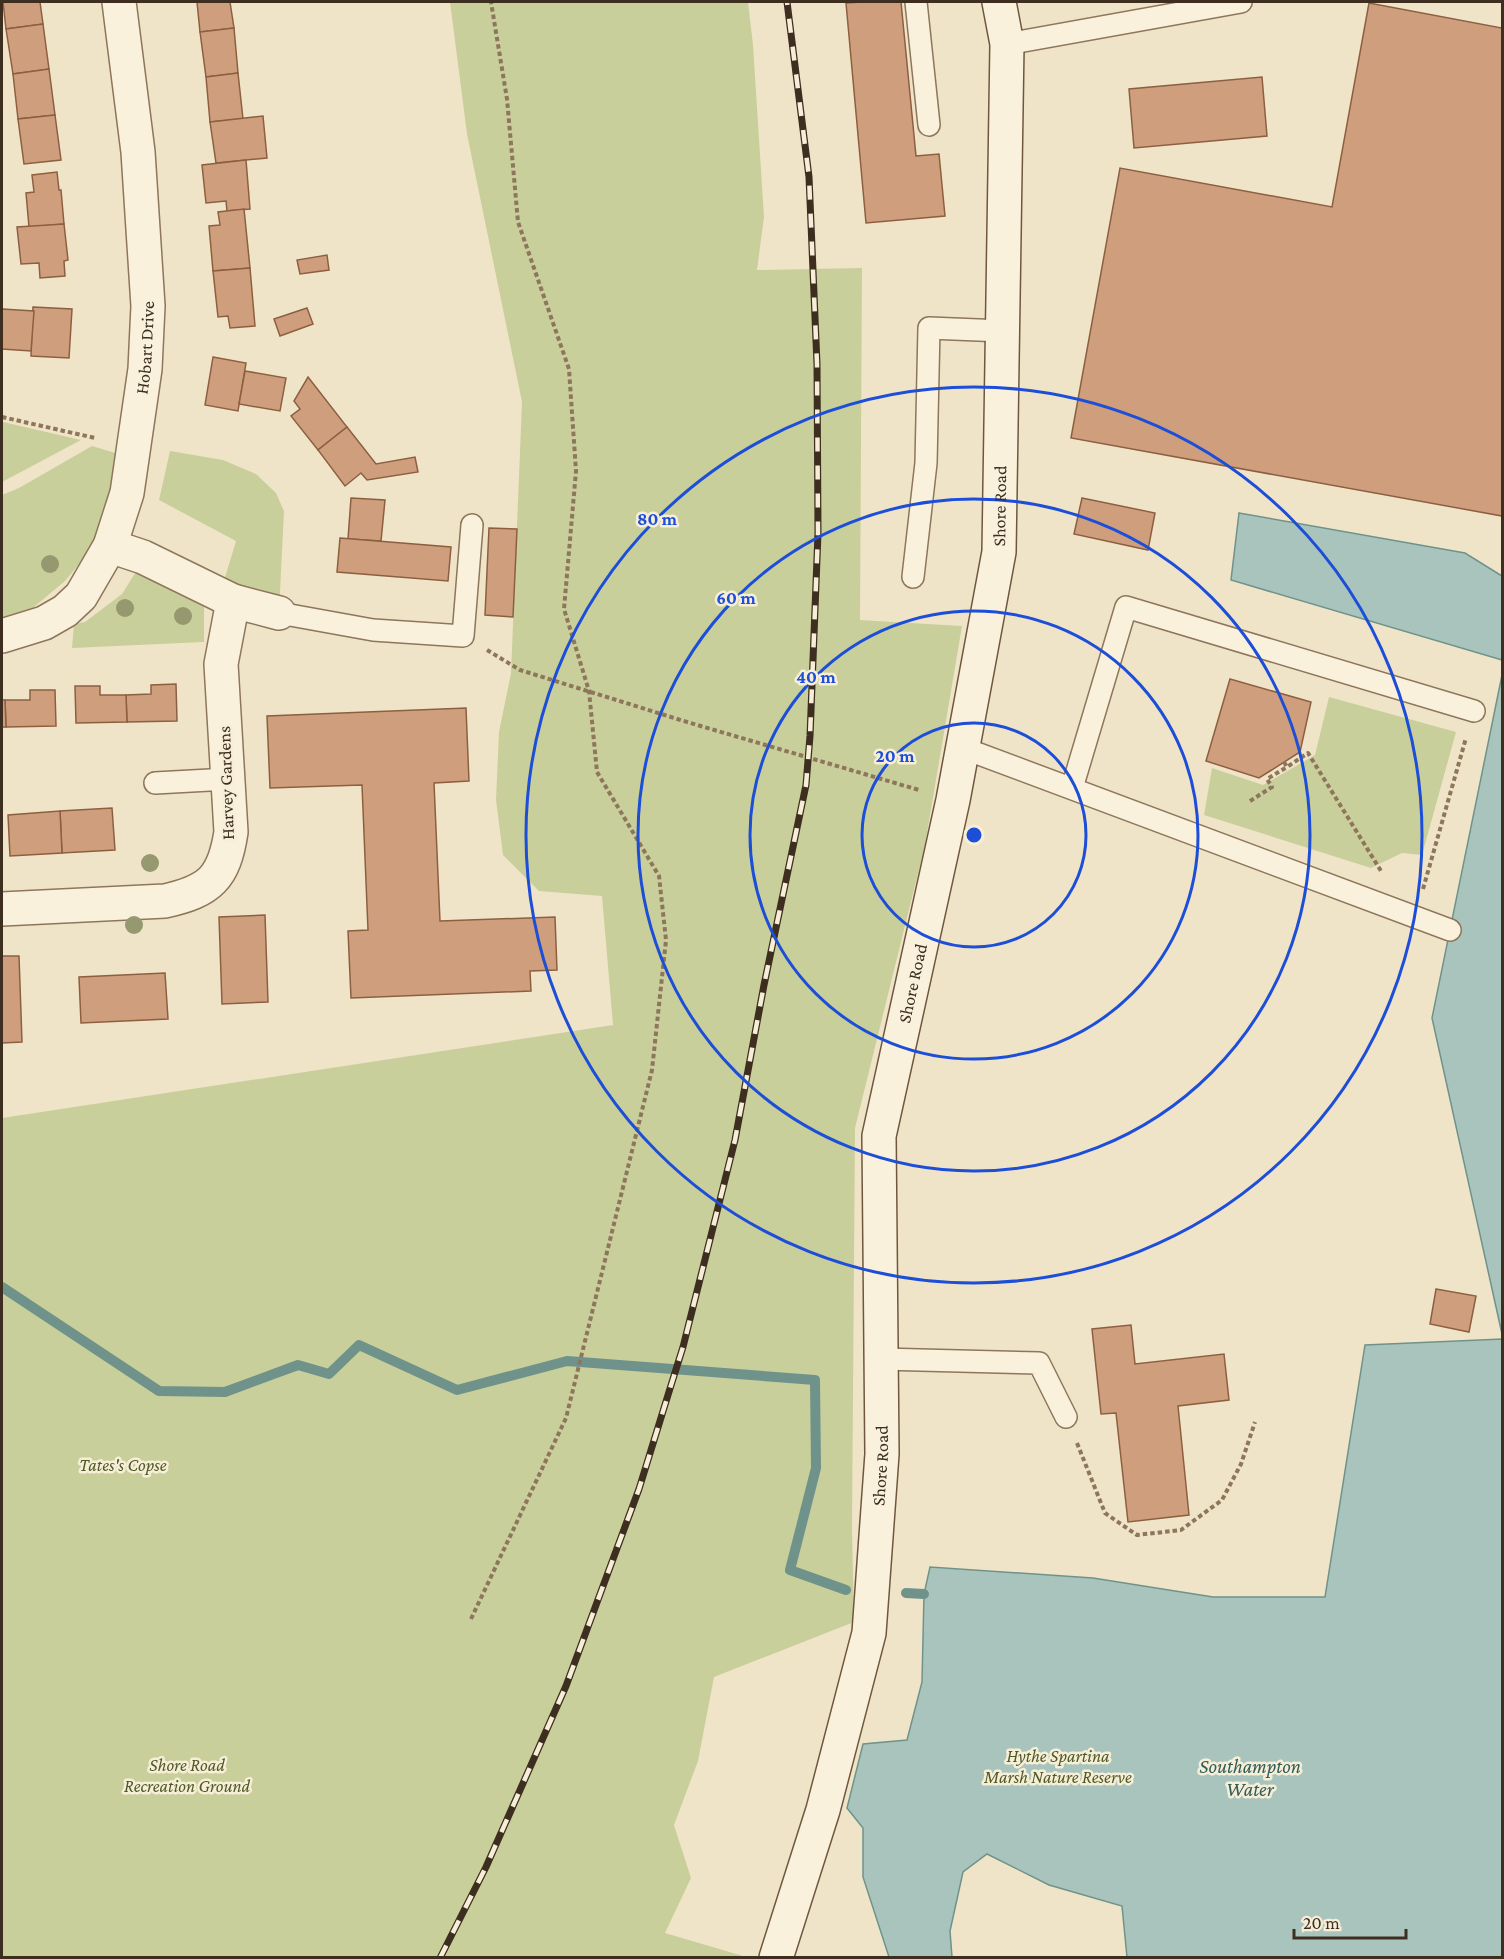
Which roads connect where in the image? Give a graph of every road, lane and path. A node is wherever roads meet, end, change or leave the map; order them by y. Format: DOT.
graph roads {
  1 [pos="119,2"];
  2 [pos="491,2"];
  3 [pos="916,2"];
  4 [pos="999,2"];
  5 [pos="1241,2"];
  6 [pos="1007,44"];
  7 [pos="929,125"];
  8 [pos="1003,331"];
  9 [pos="2,417"];
  10 [pos="95,438"];
  11 [pos="472,525"];
  12 [pos="110,546"];
  13 [pos="913,577"];
  14 [pos="233,601"];
  15 [pos="279,613"];
  16 [pos="2,636"];
  17 [pos="463,636"];
  18 [pos="589,691"];
  19 [pos="1474,711"];
  20 [pos="963,748"];
  21 [pos="1284,762"];
  22 [pos="1287,767"];
  23 [pos="228,779"];
  24 [pos="155,783"];
  25 [pos="1072,788"];
  26 [pos="953,800"];
  27 [pos="1250,801"];
  28 [pos="2,909"];
  29 [pos="1411,915"];
  30 [pos="1450,930"];
  31 [pos="881,1359"];
  32 [pos="1066,1417"];
  33 [pos="1255,1422"];
  34 [pos="471,1619"];
  35 [pos="776,1958"];
  1 -- 12 [label="street, Hobart Drive"];
  2 -- 18 [label="path"];
  3 -- 7 [label="lane"];
  4 -- 6 [label="street, Shore Road"];
  5 -- 6 [label="lane"];
  6 -- 8 [label="street, Shore Road"];
  8 -- 13 [label="lane"];
  8 -- 20 [label="street, Shore Road"];
  9 -- 10 [label="path"];
  11 -- 17 [label="lane"];
  12 -- 14 [label="street"];
  12 -- 16 [label="street, Hobart Drive"];
  14 -- 15 [label="street"];
  14 -- 23 [label="street, Harvey Gardens"];
  15 -- 17 [label="lane"];
  17 -- 18 [label="path"];
  18 -- 26 [label="path"];
  18 -- 34 [label="path"];
  19 -- 25 [label="lane"];
  19 -- 29 [label="path"];
  20 -- 25 [label="lane"];
  20 -- 26 [label="street, Shore Road"];
  21 -- 22 [label="path"];
  22 -- 27 [label="path"];
  22 -- 29 [label="path"];
  23 -- 24 [label="lane"];
  23 -- 28 [label="street, Harvey Gardens"];
  25 -- 29 [label="lane"];
  26 -- 31 [label="street, Shore Road"];
  29 -- 30 [label="lane"];
  31 -- 32 [label="lane"];
  31 -- 35 [label="street, Shore Road"];
  32 -- 33 [label="path"];
}
